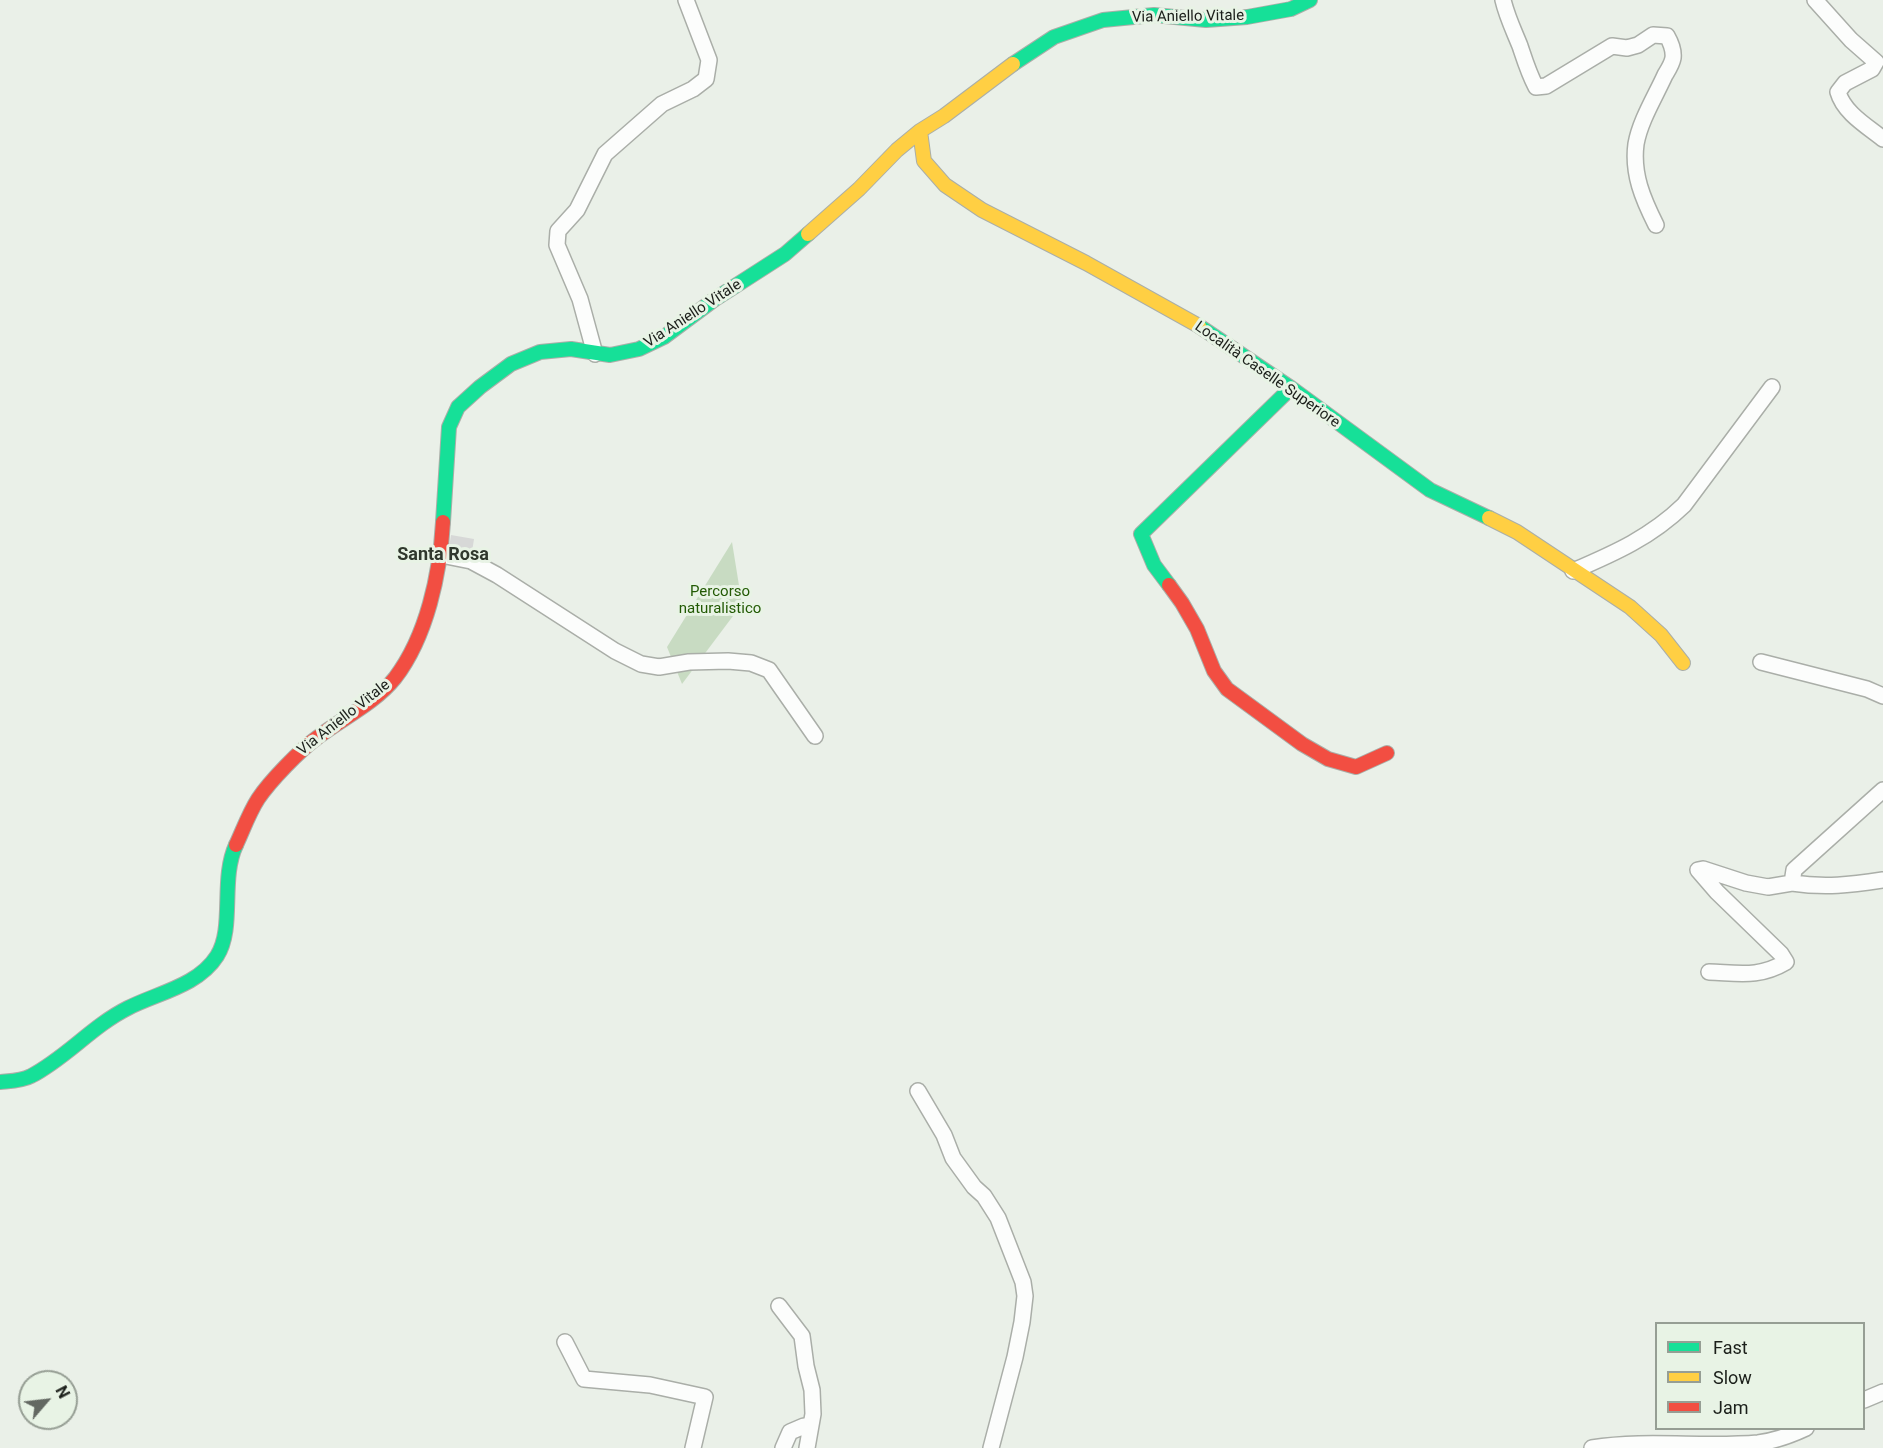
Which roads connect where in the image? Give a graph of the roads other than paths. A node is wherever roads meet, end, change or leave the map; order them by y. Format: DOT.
graph roads {
  1 [pos="686,0"];
  2 [pos="1310,0"];
  3 [pos="1503,0"];
  4 [pos="1815,0"];
  5 [pos="920,131"];
  6 [pos="1883,140"];
  7 [pos="1656,225"];
  8 [pos="595,354"];
  9 [pos="1772,387"];
  10 [pos="1290,388"];
  11 [pos="441,555"];
  12 [pos="1573,571"];
  13 [pos="1761,662"];
  14 [pos="1683,663"];
  15 [pos="1883,696"];
  16 [pos="815,736"];
  17 [pos="1387,753"];
  18 [pos="1883,790"];
  19 [pos="1883,880"];
  20 [pos="1792,883"];
  21 [pos="1709,972"];
  22 [pos="0,1082"];
  23 [pos="918,1091"];
  24 [pos="779,1306"];
  25 [pos="565,1342"];
  26 [pos="1883,1392"];
  27 [pos="1865,1399"];
  28 [pos="1802,1430"];
  29 [pos="810,1431"];
  30 [pos="693,1448"];
  31 [pos="783,1448"];
  32 [pos="807,1448"];
  33 [pos="991,1448"];
  34 [pos="1592,1448"];
  1 -- 8 [label="street"];
  2 -- 5 [label="street, Via Aniello Vitale"];
  3 -- 7 [label="street"];
  4 -- 6 [label="street"];
  5 -- 8 [label="street, Via Aniello Vitale"];
  5 -- 10 [label="street, Località Caselle Superiore"];
  8 -- 11 [label="street, Via Aniello Vitale"];
  9 -- 12 [label="street"];
  10 -- 12 [label="street, Località Caselle Superiore"];
  10 -- 17 [label="street"];
  11 -- 16 [label="street"];
  11 -- 22 [label="street, Via Aniello Vitale"];
  12 -- 14 [label="street, Località Caselle Superiore"];
  13 -- 15 [label="street"];
  18 -- 20 [label="street"];
  19 -- 20 [label="street"];
  20 -- 21 [label="street"];
  23 -- 33 [label="street"];
  24 -- 29 [label="street"];
  25 -- 30 [label="street"];
  26 -- 27 [label="street"];
  28 -- 34 [label="street"];
  29 -- 31 [label="street"];
  29 -- 32 [label="street"];
}
